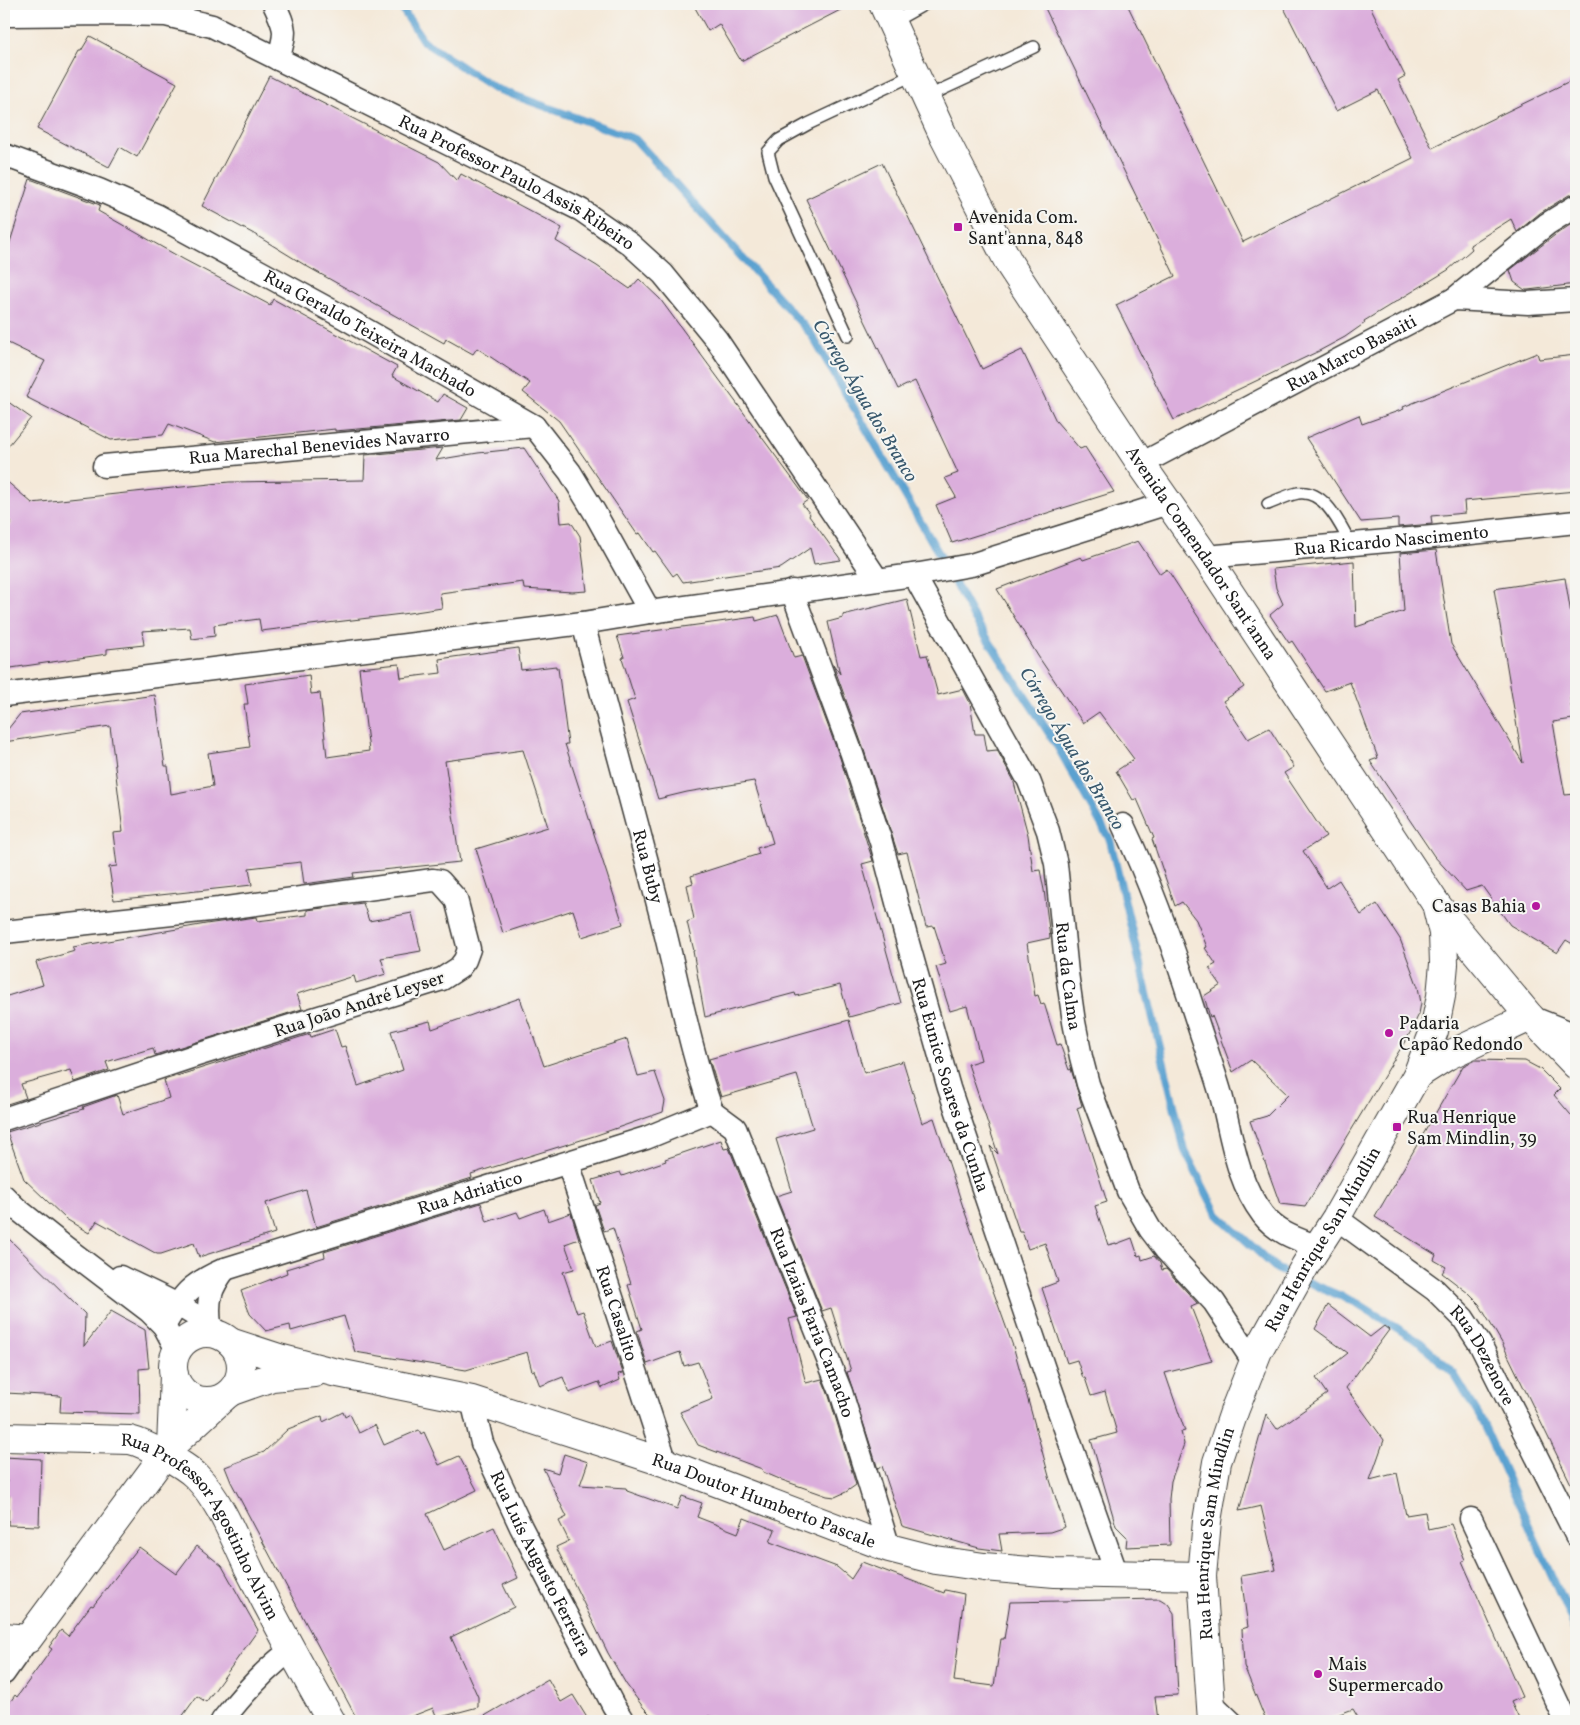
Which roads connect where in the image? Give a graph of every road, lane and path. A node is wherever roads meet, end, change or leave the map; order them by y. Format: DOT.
graph roads {
  1 [pos="274,4"];
  2 [pos="925,4"];
  3 [pos="888,13"];
  4 [pos="7,16"];
  5 [pos="1034,47"];
  6 [pos="278,59"];
  7 [pos="916,73"];
  8 [pos="926,98"];
  9 [pos="4,155"];
  10 [pos="1576,206"];
  11 [pos="1454,299"];
  12 [pos="1576,300"];
  13 [pos="848,336"];
  14 [pos="534,426"];
  15 [pos="1141,464"];
  16 [pos="104,466"];
  17 [pos="1168,503"];
  18 [pos="1268,504"];
  19 [pos="1576,522"];
  20 [pos="1351,544"];
  21 [pos="1206,557"];
  22 [pos="917,574"];
  23 [pos="876,580"];
  24 [pos="792,591"];
  25 [pos="650,612"];
  26 [pos="583,623"];
  27 [pos="4,695"];
  28 [pos="1123,825"];
  29 [pos="1436,904"];
  30 [pos="4,932"];
  31 [pos="1530,1017"];
  32 [pos="1576,1035"];
  33 [pos="1576,1065"];
  34 [pos="1418,1075"];
  35 [pos="712,1111"];
  36 [pos="4,1119"];
  37 [pos="568,1163"];
  38 [pos="4,1196"];
  39 [pos="1336,1218"];
  40 [pos="1314,1252"];
  41 [pos="74,1254"];
  42 [pos="226,1269"];
  43 [pos="177,1304"];
  44 [pos="164,1326"];
  45 [pos="221,1334"];
  46 [pos="1256,1356"];
  47 [pos="176,1363"];
  48 [pos="333,1372"];
  49 [pos="228,1395"];
  50 [pos="472,1400"];
  51 [pos="4,1437"];
  52 [pos="167,1451"];
  53 [pos="666,1463"];
  54 [pos="1471,1519"];
  55 [pos="1576,1535"];
  56 [pos="888,1548"];
  57 [pos="1117,1575"];
  58 [pos="1202,1576"];
  59 [pos="16,1638"];
  60 [pos="291,1650"];
  61 [pos="4,1673"];
  62 [pos="1212,1708"];
  63 [pos="222,1721"];
  64 [pos="331,1721"];
  65 [pos="623,1721"];
  66 [pos="1238,1721"];
  67 [pos="1566,1721"];
  1 -- 6 [label="street"];
  2 -- 3 [label="lane"];
  3 -- 7 [label="main road, Avenida Comendador Sant'anna"];
  4 -- 6 [label="street, Rua Professor Paulo Assis Ribeiro"];
  5 -- 8 [label="lane"];
  6 -- 23 [label="street, Rua Professor Paulo Assis Ribeiro"];
  7 -- 8 [label="main road, Avenida Comendador Sant'anna"];
  7 -- 13 [label="lane"];
  8 -- 15 [label="main road, Avenida Comendador Sant'anna"];
  9 -- 14 [label="street, Rua Geraldo Teixeira Machado"];
  10 -- 11 [label="street, Rua Marco Basaiti"];
  11 -- 12 [label="street"];
  11 -- 15 [label="street, Rua Marco Basaiti"];
  14 -- 16 [label="street, Rua Marechal Benevides Navarro"];
  14 -- 25 [label="street, Rua Geraldo Teixeira Machado"];
  15 -- 17 [label="main road, Avenida Comendador Sant'anna"];
  17 -- 21 [label="main road, Avenida Comendador Sant'anna"];
  17 -- 22 [label="street"];
  18 -- 20 [label="lane"];
  19 -- 20 [label="street, Rua Ricardo Nascimento"];
  20 -- 21 [label="street, Rua Ricardo Nascimento"];
  21 -- 29 [label="main road, Avenida Comendador Sant'anna"];
  22 -- 23 [label="street"];
  22 -- 46 [label="street, Rua da Calma"];
  23 -- 24 [label="street"];
  24 -- 25 [label="street"];
  24 -- 57 [label="street, Rua Eunice Soares da Cunha"];
  25 -- 26 [label="street"];
  26 -- 27 [label="street"];
  26 -- 35 [label="street, Rua Buby"];
  28 -- 40 [label="street"];
  29 -- 31 [label="main road, Avenida Comendador Sant'anna"];
  29 -- 34 [label="main road, Rua Henrique San Mindlin"];
  30 -- 36 [label="street, Rua João André Leyser"];
  31 -- 32 [label="street"];
  31 -- 33 [label="main road, Avenida Comendador Sant'anna"];
  31 -- 34 [label="main road"];
  34 -- 39 [label="main road, Rua Henrique San Mindlin"];
  35 -- 37 [label="street, Rua Adriatico"];
  35 -- 56 [label="street, Rua Izaias Faria Camacho"];
  37 -- 42 [label="street, Rua Adriatico"];
  37 -- 53 [label="street, Rua Casalito"];
  38 -- 41 [label="street, Rua Doutor Humberto Pascale"];
  39 -- 40 [label="main road, Rua Henrique San Mindlin"];
  39 -- 55 [label="street, Rua Dezenove"];
  40 -- 46 [label="main road, Rua Henrique San Mindlin"];
  41 -- 43 [label="street, Rua Doutor Humberto Pascale"];
  41 -- 44 [label="street, Rua Doutor Humberto Pascale"];
  42 -- 43 [label="street, Rua Adriatico"];
  42 -- 45 [label="street"];
  43 -- 44 [label="street, Rua Adriatico"];
  43 -- 45 [label="street, Rua Doutor Humberto Pascale"];
  44 -- 47 [label="street, Rua Doutor Humberto Pascale"];
  45 -- 47 [label="main road"];
  45 -- 48 [label="main road, Rua Doutor Humberto Pascale"];
  45 -- 49 [label="main road"];
  46 -- 58 [label="main road, Rua Henrique Sam Mindlin"];
  47 -- 49 [label="main road"];
  47 -- 52 [label="main road"];
  48 -- 49 [label="main road, Rua Doutor Humberto Pascale"];
  48 -- 50 [label="main road, Rua Doutor Humberto Pascale"];
  49 -- 52 [label="main road"];
  50 -- 53 [label="main road, Rua Doutor Humberto Pascale"];
  50 -- 65 [label="street, Rua Luís Augusto Ferreira"];
  51 -- 52 [label="main road, Rua Professor Agostinho Alvim"];
  52 -- 59 [label="main road"];
  52 -- 60 [label="main road, Rua Professor Agostinho Alvim"];
  53 -- 56 [label="main road, Rua Doutor Humberto Pascale"];
  54 -- 67 [label="street"];
  56 -- 57 [label="main road, Rua Doutor Humberto Pascale"];
  57 -- 58 [label="main road, Rua Doutor Humberto Pascale"];
  58 -- 62 [label="main road, Rua Henrique Sam Mindlin"];
  59 -- 61 [label="street"];
  60 -- 63 [label="street"];
  60 -- 64 [label="main road, Rua Professor Agostinho Alvim"];
  62 -- 66 [label="lane"];
}
